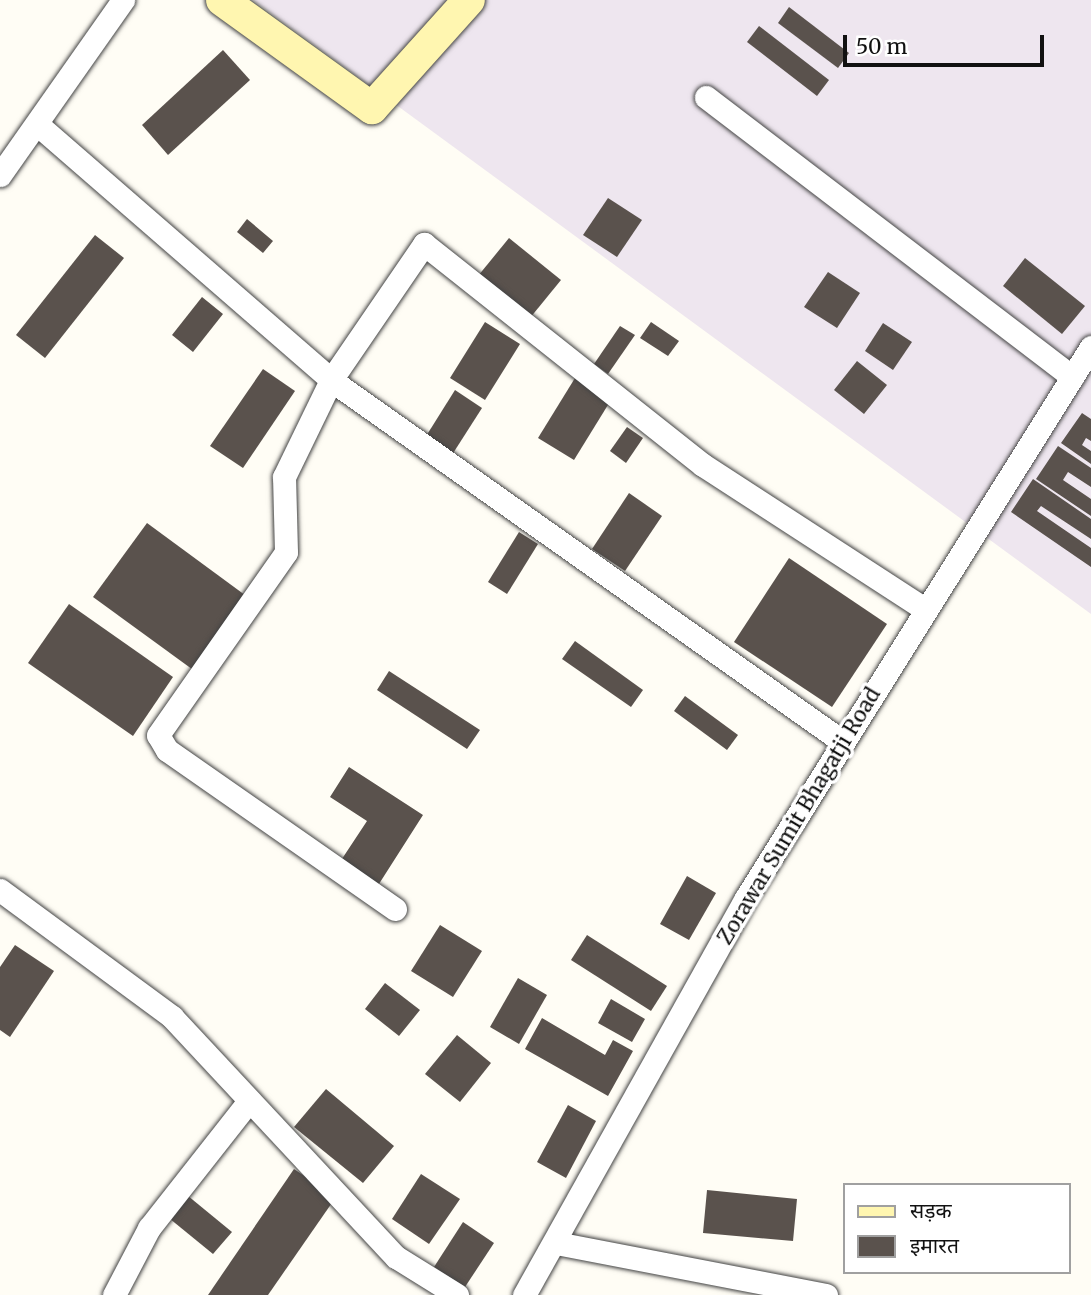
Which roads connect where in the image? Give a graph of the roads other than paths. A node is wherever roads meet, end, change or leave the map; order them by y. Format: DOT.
graph roads {
  1 [pos="123,0"];
  2 [pos="222,0"];
  3 [pos="469,0"];
  4 [pos="706,97"];
  5 [pos="37,124"];
  6 [pos="0,175"];
  7 [pos="1091,347"];
  8 [pos="1072,377"];
  9 [pos="331,380"];
  10 [pos="925,609"];
  11 [pos="843,743"];
  12 [pos="0,890"];
  13 [pos="395,909"];
  14 [pos="249,1101"];
  15 [pos="556,1243"];
  16 [pos="114,1295"];
  17 [pos="457,1295"];
  18 [pos="524,1295"];
  19 [pos="826,1295"];
  1 -- 5 [label="street"];
  2 -- 3 [label="street"];
  4 -- 8 [label="street"];
  5 -- 6 [label="street"];
  5 -- 9 [label="street"];
  7 -- 8 [label="street, Zorawar Sumit Bhagatji Road"];
  8 -- 10 [label="street, Zorawar Sumit Bhagatji Road"];
  9 -- 10 [label="street"];
  9 -- 11 [label="street"];
  9 -- 13 [label="street"];
  10 -- 11 [label="street, Zorawar Sumit Bhagatji Road"];
  11 -- 15 [label="street, Zorawar Sumit Bhagatji Road"];
  12 -- 14 [label="street"];
  14 -- 16 [label="street"];
  14 -- 17 [label="street"];
  15 -- 18 [label="street, Zorawar Sumit Bhagatji Road"];
  15 -- 19 [label="street"];
}
